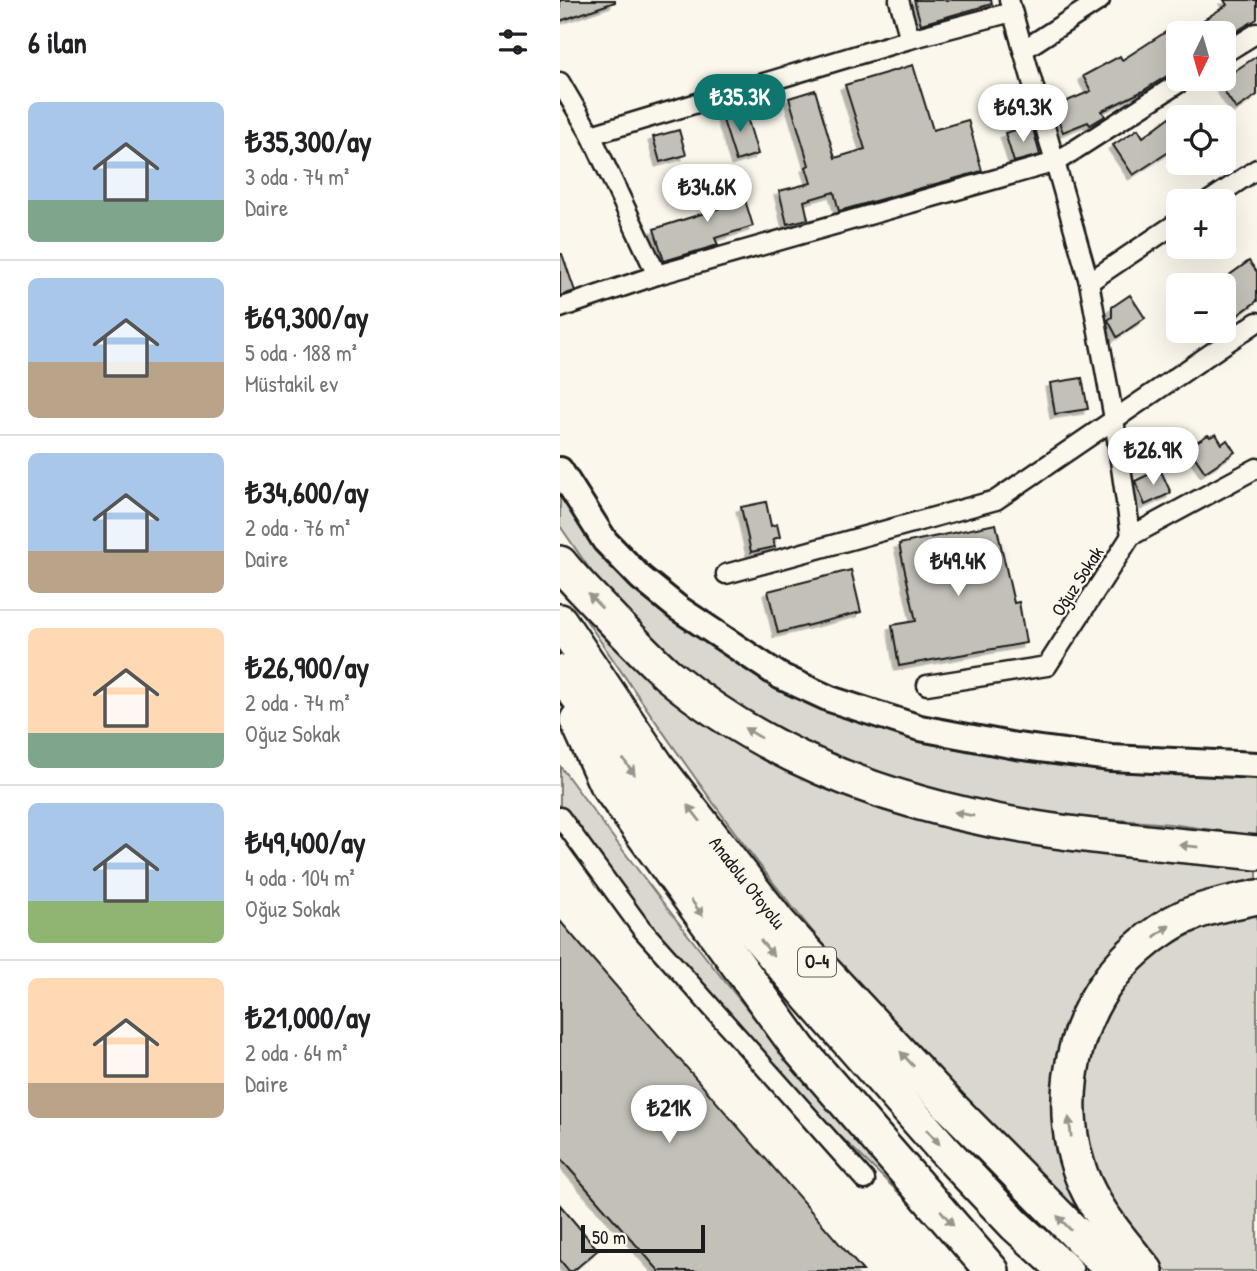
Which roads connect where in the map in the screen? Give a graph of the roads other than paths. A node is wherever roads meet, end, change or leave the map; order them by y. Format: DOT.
graph roads {
  1 [pos="899,0"];
  2 [pos="1100,0"];
  3 [pos="1010,6"];
  4 [pos="1257,33"];
  5 [pos="911,39"];
  6 [pos="1236,46"];
  7 [pos="1023,50"];
  8 [pos="560,82"];
  9 [pos="1166,91"];
  10 [pos="591,135"];
  11 [pos="1056,162"];
  12 [pos="1257,169"];
  13 [pos="1227,189"];
  14 [pos="1166,230"];
  15 [pos="657,275"];
  16 [pos="1089,282"];
  17 [pos="560,307"];
  18 [pos="1257,322"];
  19 [pos="1114,419"];
  20 [pos="1257,468"];
  21 [pos="560,470"];
  22 [pos="1131,536"];
  23 [pos="560,563"];
  24 [pos="726,574"];
  25 [pos="560,621"];
  26 [pos="560,672"];
  27 [pos="560,683"];
  28 [pos="927,685"];
  29 [pos="1257,765"];
  30 [pos="560,817"];
  31 [pos="1257,853"];
  32 [pos="1257,897"];
  33 [pos="865,1180"];
  34 [pos="992,1271"];
  35 [pos="1066,1271"];
  36 [pos="1113,1271"];
  37 [pos="1146,1271"];
  1 -- 5 [label="street"];
  2 -- 7 [label="street"];
  3 -- 5 [label="street"];
  3 -- 7 [label="street"];
  4 -- 6 [label="street"];
  5 -- 10 [label="street"];
  7 -- 11 [label="street"];
  8 -- 10 [label="street"];
  9 -- 11 [label="street"];
  10 -- 15 [label="street"];
  11 -- 15 [label="street"];
  11 -- 16 [label="street"];
  12 -- 13 [label="street"];
  14 -- 16 [label="street"];
  15 -- 17 [label="street"];
  16 -- 19 [label="street"];
  18 -- 19 [label="street"];
  19 -- 22 [label="street"];
  19 -- 24 [label="street"];
  20 -- 22 [label="street, Oğuz Sokak"];
  21 -- 29 [label="street"];
  22 -- 28 [label="street, Oğuz Sokak"];
  31 -- 23 [label="highway, one-way"];
  36 -- 25 [label="highway, Anadolu Otoyolu / O-4, one-way"];
  26 -- 35 [label="highway, Anadolu Otoyolu / O-4, one-way"];
  27 -- 34 [label="highway, one-way"];
  30 -- 33 [label="street"];
  37 -- 32 [label="highway, one-way"];
}
